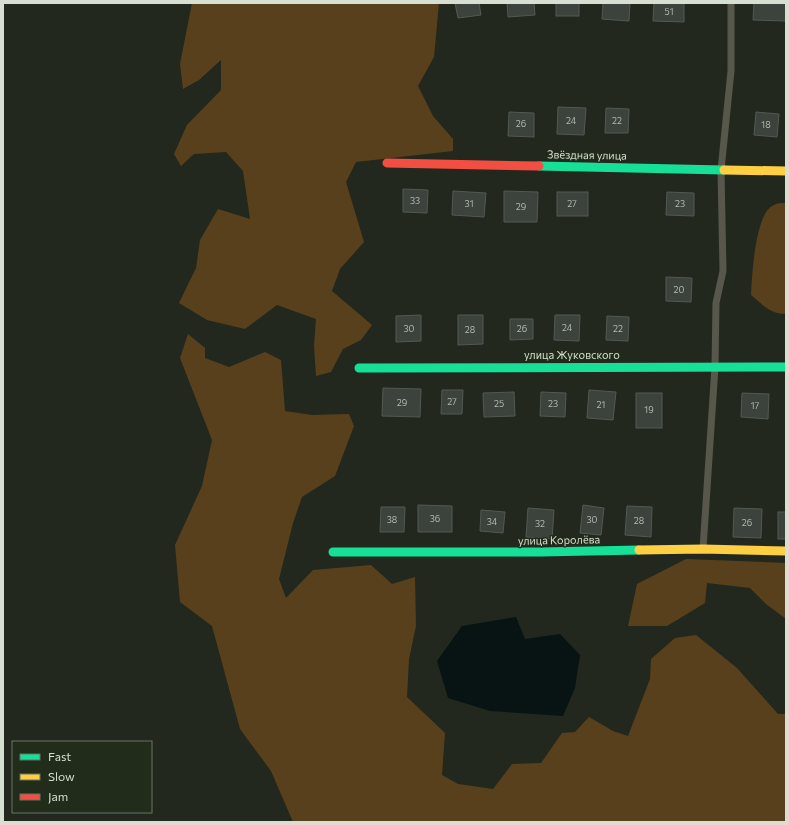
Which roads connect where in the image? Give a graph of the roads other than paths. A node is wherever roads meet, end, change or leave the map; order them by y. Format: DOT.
graph roads {
  1 [pos="731,3"];
  2 [pos="387,164"];
  3 [pos="721,170"];
  4 [pos="786,171"];
  5 [pos="715,367"];
  6 [pos="786,367"];
  7 [pos="359,368"];
  8 [pos="703,549"];
  9 [pos="786,551"];
  10 [pos="333,552"];
  1 -- 3 [label="lane"];
  2 -- 3 [label="street, Звёздная улица"];
  3 -- 4 [label="street, Звёздная улица"];
  3 -- 5 [label="lane"];
  5 -- 6 [label="street, улица Жуковского"];
  5 -- 7 [label="street, улица Жуковского"];
  5 -- 8 [label="lane"];
  8 -- 9 [label="street, улица Королёва"];
  8 -- 10 [label="street, улица Королёва"];
}
